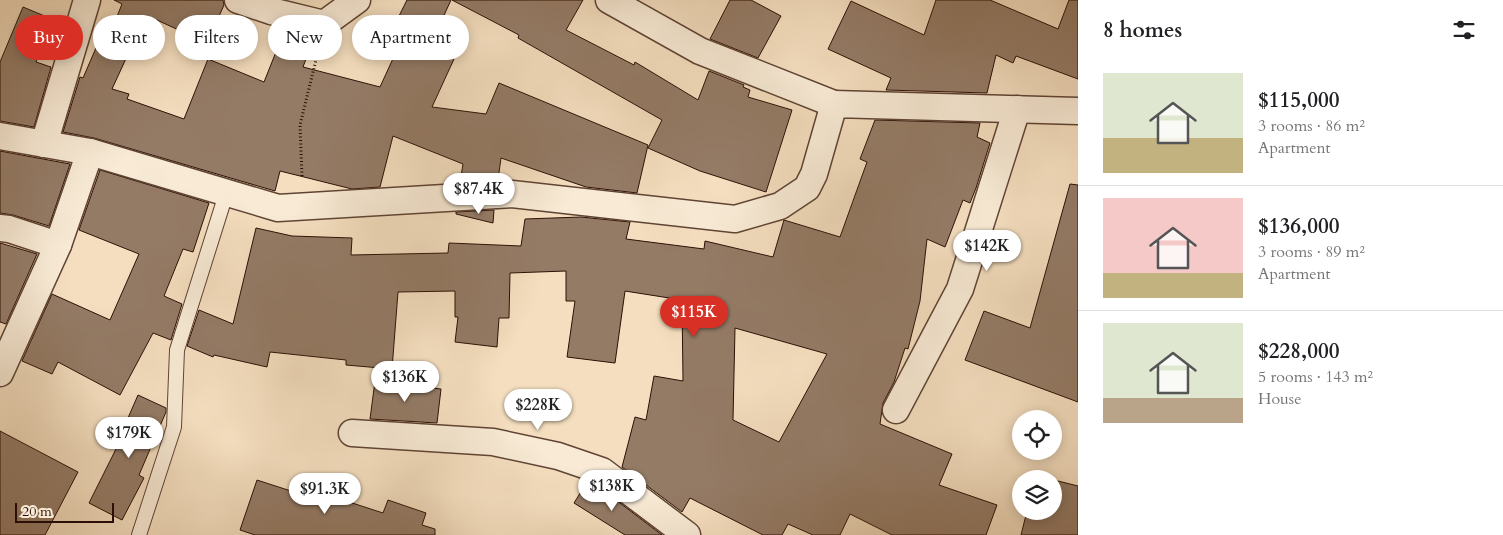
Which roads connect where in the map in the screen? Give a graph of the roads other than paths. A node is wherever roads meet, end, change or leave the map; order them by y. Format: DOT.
graph roads {
  1 [pos="87,0"];
  2 [pos="238,0"];
  3 [pos="357,0"];
  4 [pos="609,0"];
  5 [pos="834,104"];
  6 [pos="1017,109"];
  7 [pos="1078,111"];
  8 [pos="0,136"];
  9 [pos="44,144"];
  10 [pos="90,152"];
  11 [pos="226,194"];
  12 [pos="0,228"];
  13 [pos="58,245"];
  14 [pos="0,374"];
  15 [pos="896,410"];
  16 [pos="352,433"];
  17 [pos="139,535"];
  18 [pos="687,535"];
  1 -- 9 [label="street"];
  2 -- 3 [label="street"];
  4 -- 5 [label="street"];
  5 -- 6 [label="street"];
  5 -- 11 [label="street"];
  6 -- 7 [label="street"];
  6 -- 15 [label="street"];
  8 -- 9 [label="street"];
  9 -- 10 [label="street"];
  10 -- 11 [label="street"];
  10 -- 13 [label="street"];
  11 -- 17 [label="lane"];
  12 -- 13 [label="street"];
  13 -- 14 [label="street"];
  16 -- 18 [label="street"];
}
